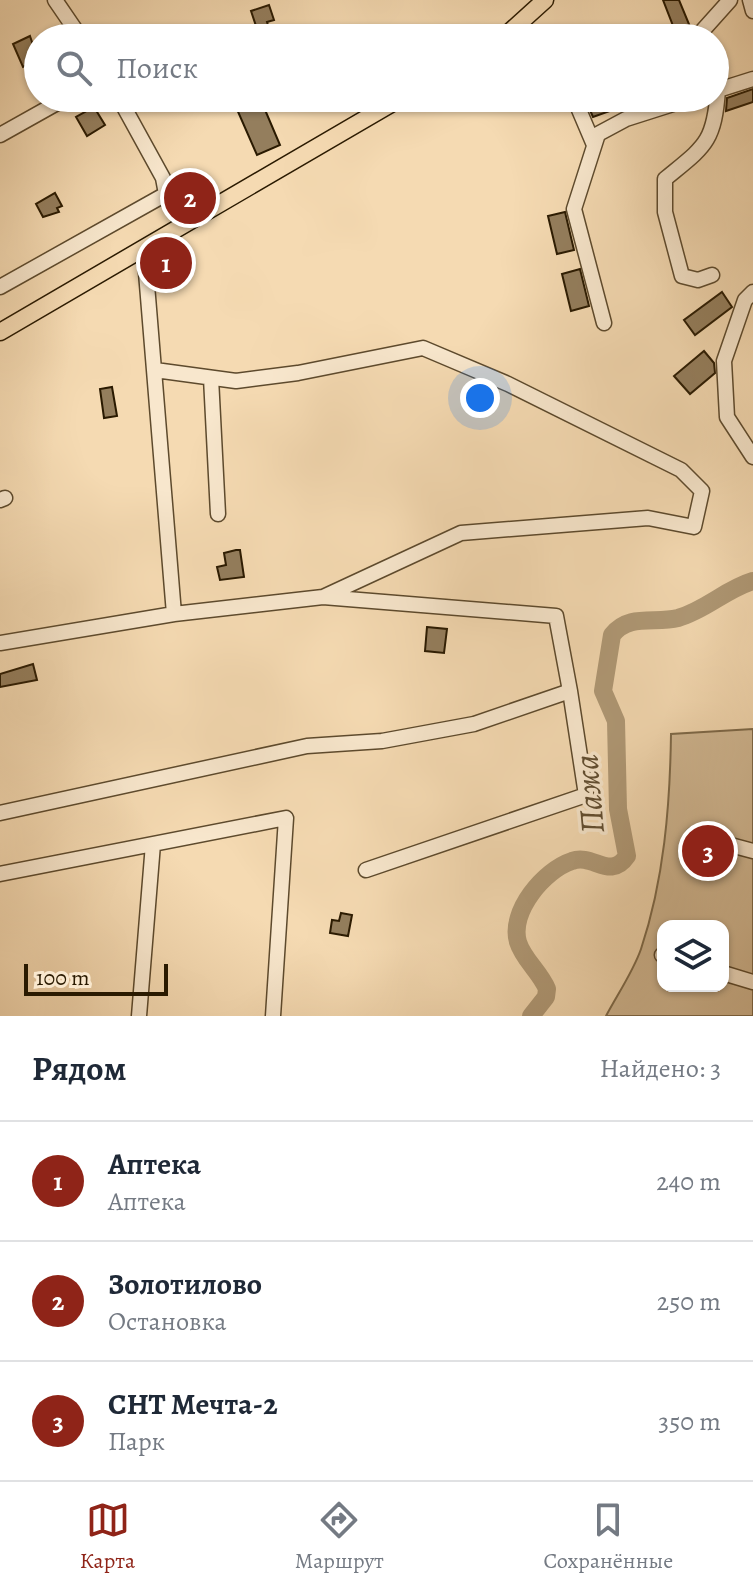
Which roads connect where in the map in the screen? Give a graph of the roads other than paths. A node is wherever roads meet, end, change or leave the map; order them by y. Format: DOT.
graph roads {
  1 [pos="55,0"];
  2 [pos="545,0"];
  3 [pos="730,0"];
  4 [pos="750,0"];
  5 [pos="753,11"];
  6 [pos="71,24"];
  7 [pos="518,24"];
  8 [pos="709,24"];
  9 [pos="753,79"];
  10 [pos="729,86"];
  11 [pos="41,112"];
  12 [pos="127,112"];
  13 [pos="377,112"];
  14 [pos="580,112"];
  15 [pos="648,112"];
  16 [pos="716,112"];
  17 [pos="0,135"];
  18 [pos="594,145"];
  19 [pos="144,248"];
  20 [pos="712,275"];
  21 [pos="0,287"];
  22 [pos="753,292"];
  23 [pos="604,323"];
  24 [pos="0,332"];
  25 [pos="155,370"];
  26 [pos="211,378"];
  27 [pos="753,457"];
  28 [pos="218,514"];
  29 [pos="323,597"];
  30 [pos="174,614"];
  31 [pos="0,643"];
  32 [pos="570,691"];
  33 [pos="0,813"];
  34 [pos="693,835"];
  35 [pos="153,844"];
  36 [pos="753,851"];
  37 [pos="366,870"];
  38 [pos="0,874"];
  39 [pos="729,975"];
  40 [pos="753,982"];
  41 [pos="139,1016"];
  42 [pos="273,1016"];
  1 -- 6 [label="street"];
  2 -- 7 [label="main road"];
  3 -- 8 [label="street"];
  4 -- 5 [label="street"];
  9 -- 10 [label="street"];
  11 -- 17 [label="street"];
  12 -- 21 [label="street"];
  13 -- 19 [label="main road"];
  14 -- 18 [label="street"];
  15 -- 18 [label="street"];
  16 -- 20 [label="street"];
  18 -- 23 [label="street"];
  19 -- 24 [label="main road"];
  19 -- 25 [label="street"];
  22 -- 27 [label="street"];
  25 -- 26 [label="street"];
  25 -- 30 [label="street"];
  26 -- 28 [label="street"];
  26 -- 29 [label="street"];
  29 -- 30 [label="street"];
  29 -- 32 [label="street"];
  30 -- 31 [label="street"];
  32 -- 33 [label="street"];
  32 -- 37 [label="street"];
  34 -- 36 [label="street"];
  35 -- 38 [label="street"];
  35 -- 41 [label="street"];
  35 -- 42 [label="street"];
  39 -- 40 [label="street"];
}
